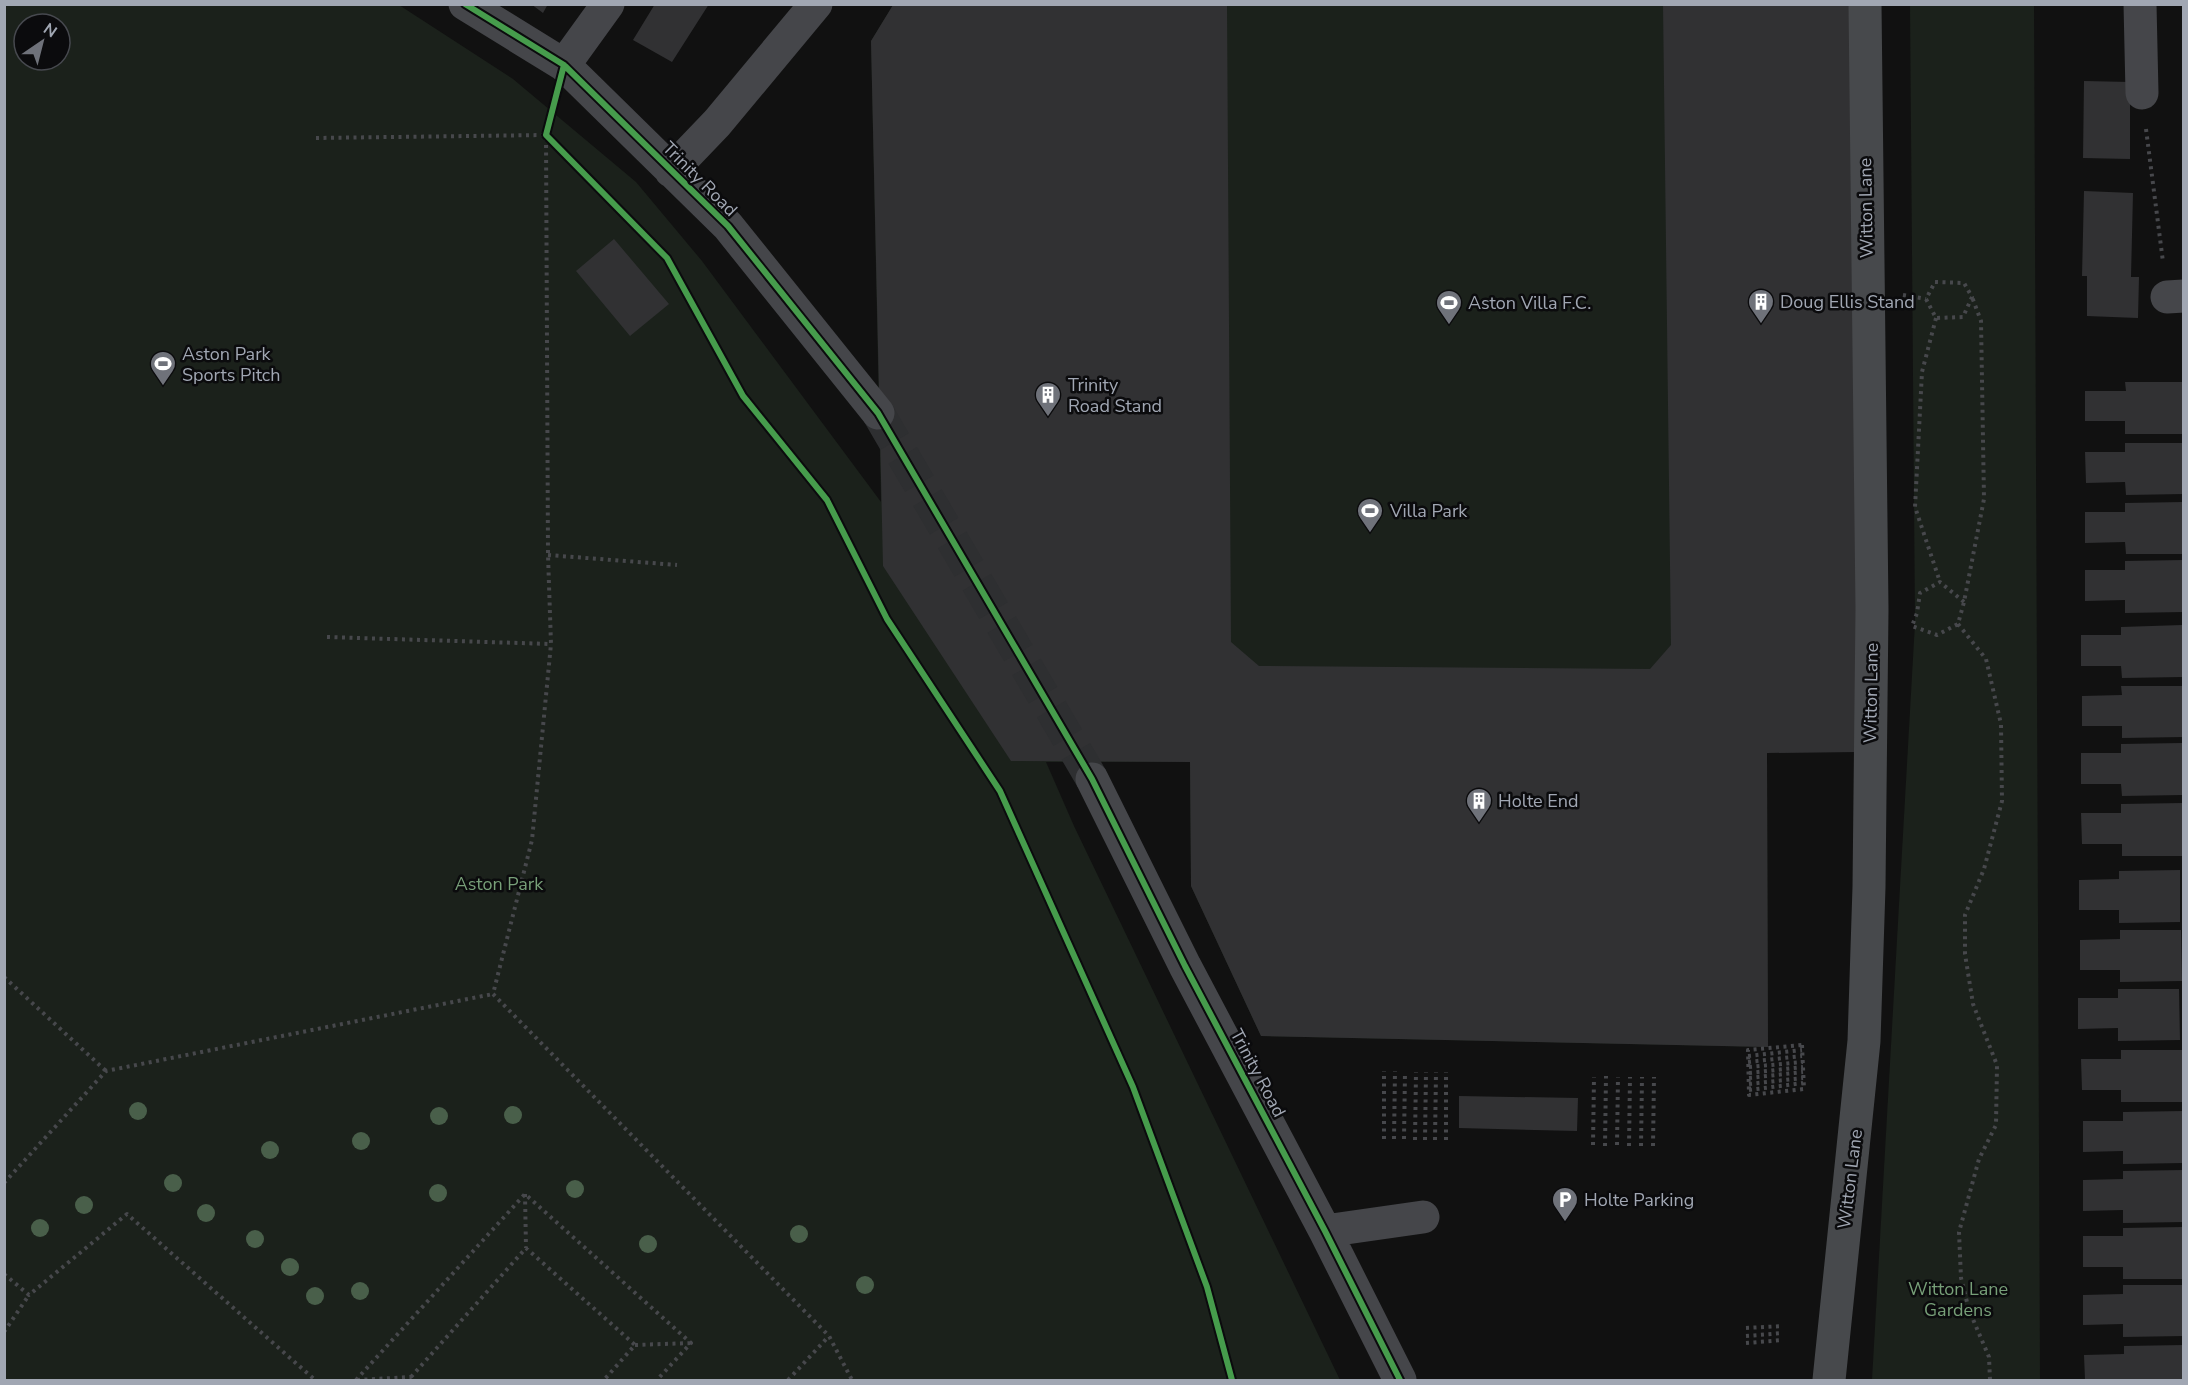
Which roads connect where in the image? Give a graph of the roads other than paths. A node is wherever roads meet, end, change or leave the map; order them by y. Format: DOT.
graph roads {
  1 [pos="465,4"];
  2 [pos="608,4"];
  3 [pos="816,4"];
  4 [pos="1865,4"];
  5 [pos="2140,4"];
  6 [pos="564,65"];
  7 [pos="2142,93"];
  8 [pos="671,171"];
  9 [pos="878,413"];
  10 [pos="1092,779"];
  11 [pos="1423,1217"];
  12 [pos="1324,1231"];
  13 [pos="1400,1380"];
  14 [pos="1829,1380"];
  1 -- 6 [label="street, Trinity Road"];
  2 -- 6 [label="street"];
  3 -- 8 [label="street"];
  4 -- 14 [label="main road, Witton Lane"];
  5 -- 7 [label="street"];
  6 -- 8 [label="street, Trinity Road"];
  8 -- 9 [label="street, Trinity Road"];
  10 -- 12 [label="street, Trinity Road"];
  11 -- 12 [label="street"];
  12 -- 13 [label="street, Trinity Road"];
}
